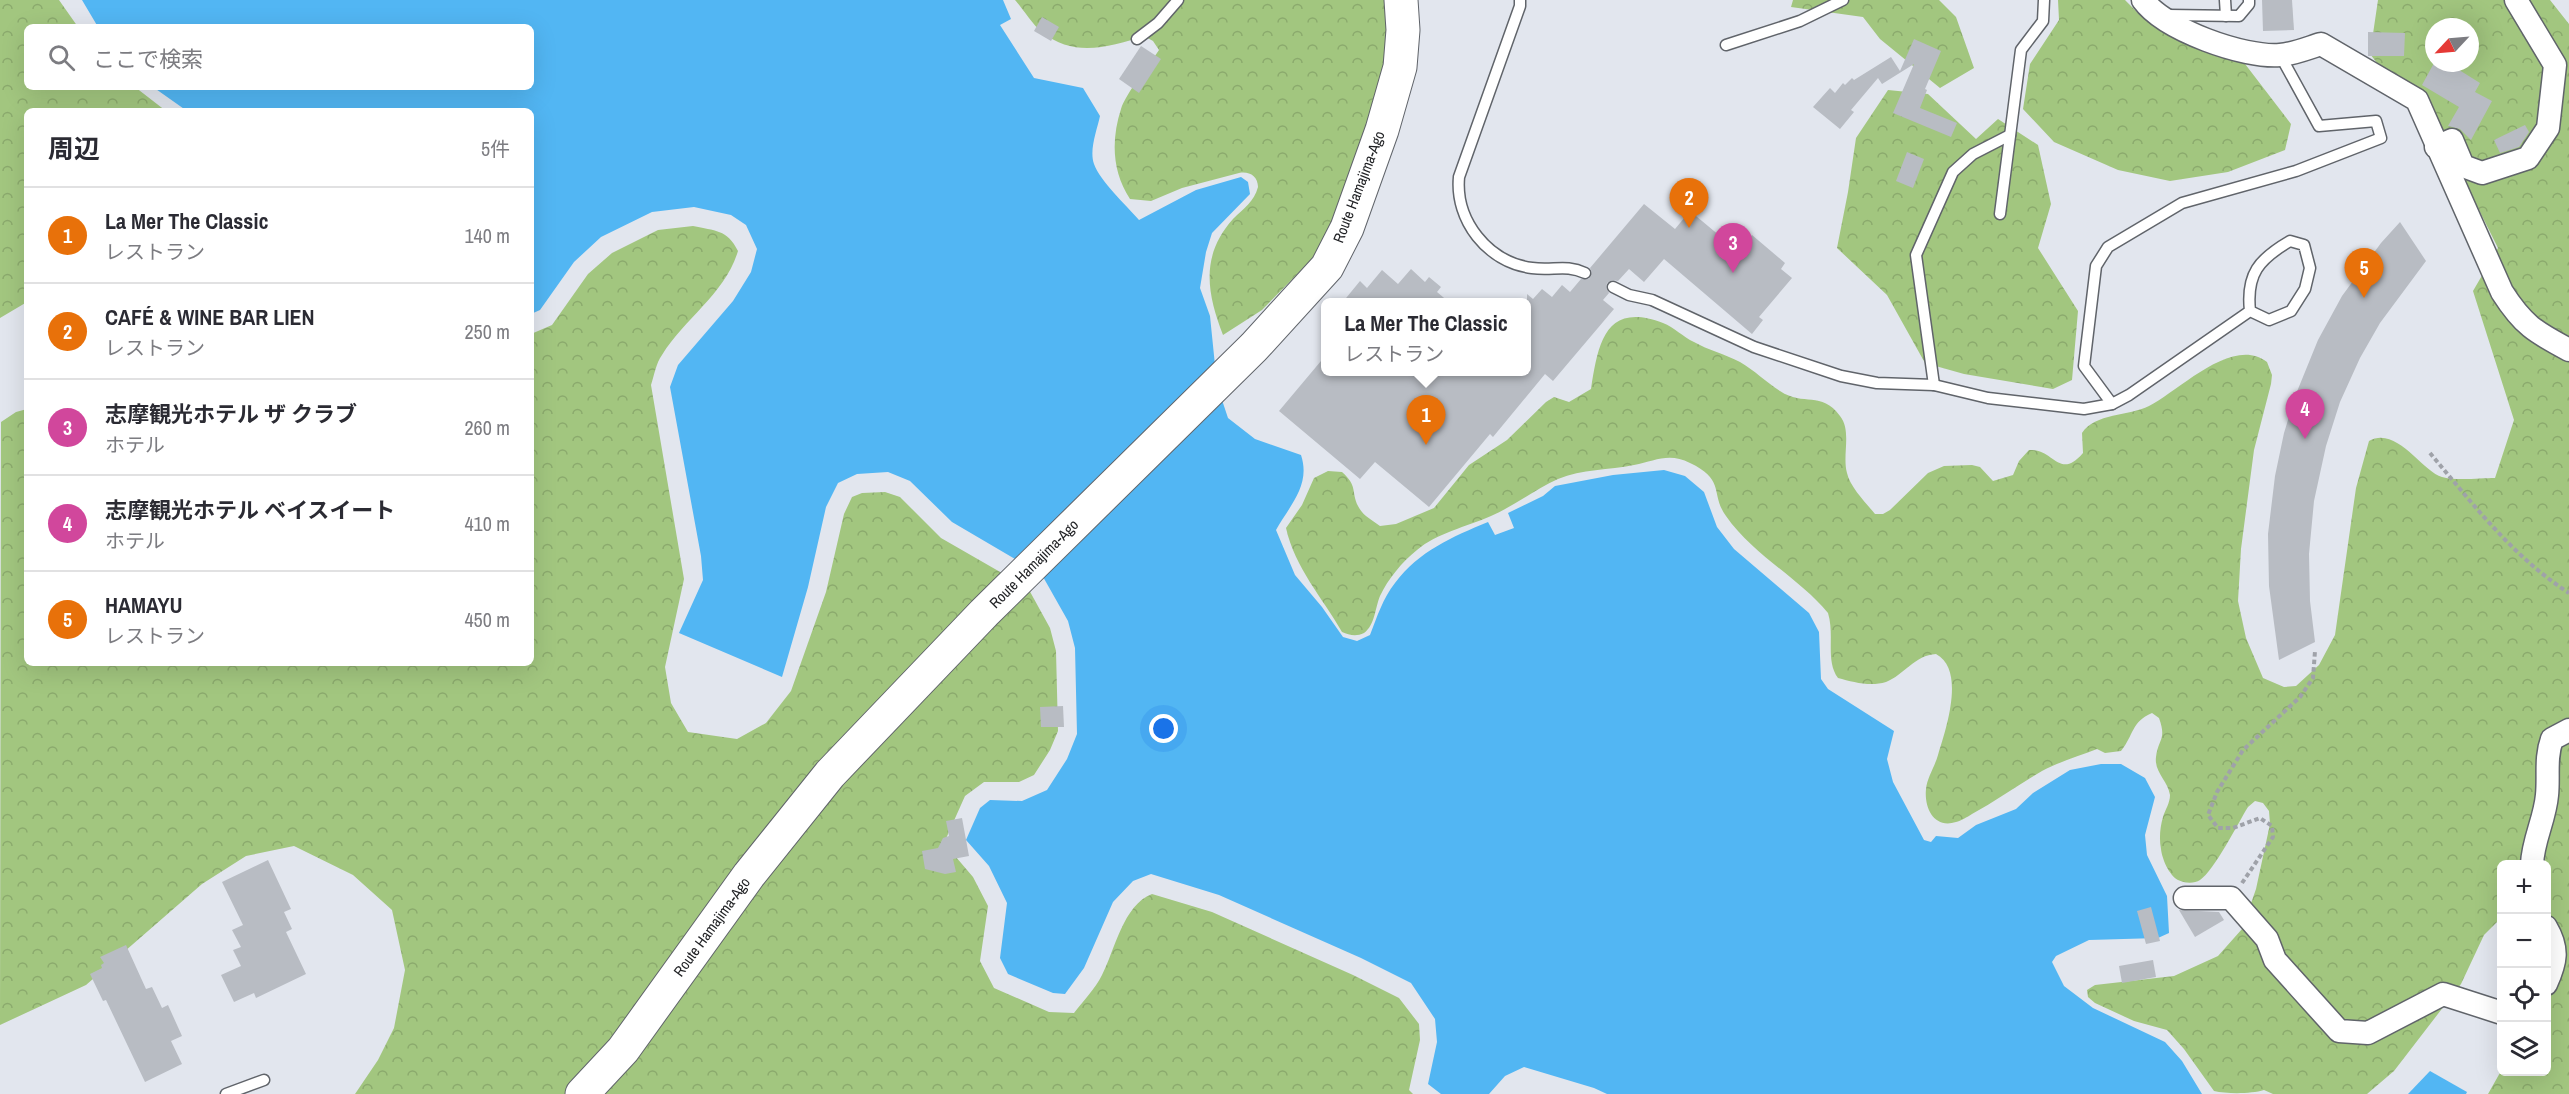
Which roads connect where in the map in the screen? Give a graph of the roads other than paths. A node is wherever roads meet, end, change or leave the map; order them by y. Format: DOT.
graph roads {
  1 [pos="1178,0"];
  2 [pos="1401,0"];
  3 [pos="1520,0"];
  4 [pos="1843,0"];
  5 [pos="2044,0"];
  6 [pos="2143,0"];
  7 [pos="2225,0"];
  8 [pos="2249,0"];
  9 [pos="2516,0"];
  10 [pos="2161,15"];
  11 [pos="2226,16"];
  12 [pos="1137,39"];
  13 [pos="1726,45"];
  14 [pos="2280,55"];
  15 [pos="2010,135"];
  16 [pos="2436,147"];
  17 [pos="2000,214"];
  18 [pos="1586,273"];
  19 [pos="1613,287"];
  20 [pos="2250,310"];
  21 [pos="2567,347"];
  22 [pos="1934,385"];
  23 [pos="2112,404"];
  24 [pos="2569,730"];
  25 [pos="2532,860"];
  26 [pos="2185,898"];
  27 [pos="2551,934"];
  28 [pos="2551,974"];
  29 [pos="2497,1010"];
  30 [pos="264,1080"];
  31 [pos="226,1094"];
  32 [pos="582,1094"];
  1 -- 12 [label="lane"];
  2 -- 32 [label="main road, Route Hamajima-Ago"];
  3 -- 18 [label="lane"];
  4 -- 13 [label="lane"];
  5 -- 15 [label="lane"];
  6 -- 10 [label="street"];
  7 -- 11 [label="lane"];
  8 -- 11 [label="lane"];
  9 -- 16 [label="street"];
  10 -- 11 [label="lane"];
  10 -- 14 [label="street"];
  14 -- 16 [label="street"];
  14 -- 23 [label="lane"];
  15 -- 17 [label="lane"];
  15 -- 22 [label="lane"];
  16 -- 21 [label="street"];
  19 -- 22 [label="lane"];
  20 -- 20 [label="lane"];
  20 -- 23 [label="lane"];
  22 -- 23 [label="lane"];
  24 -- 25 [label="street"];
  26 -- 29 [label="street"];
  27 -- 28 [label="street"];
  30 -- 31 [label="lane"];
}
